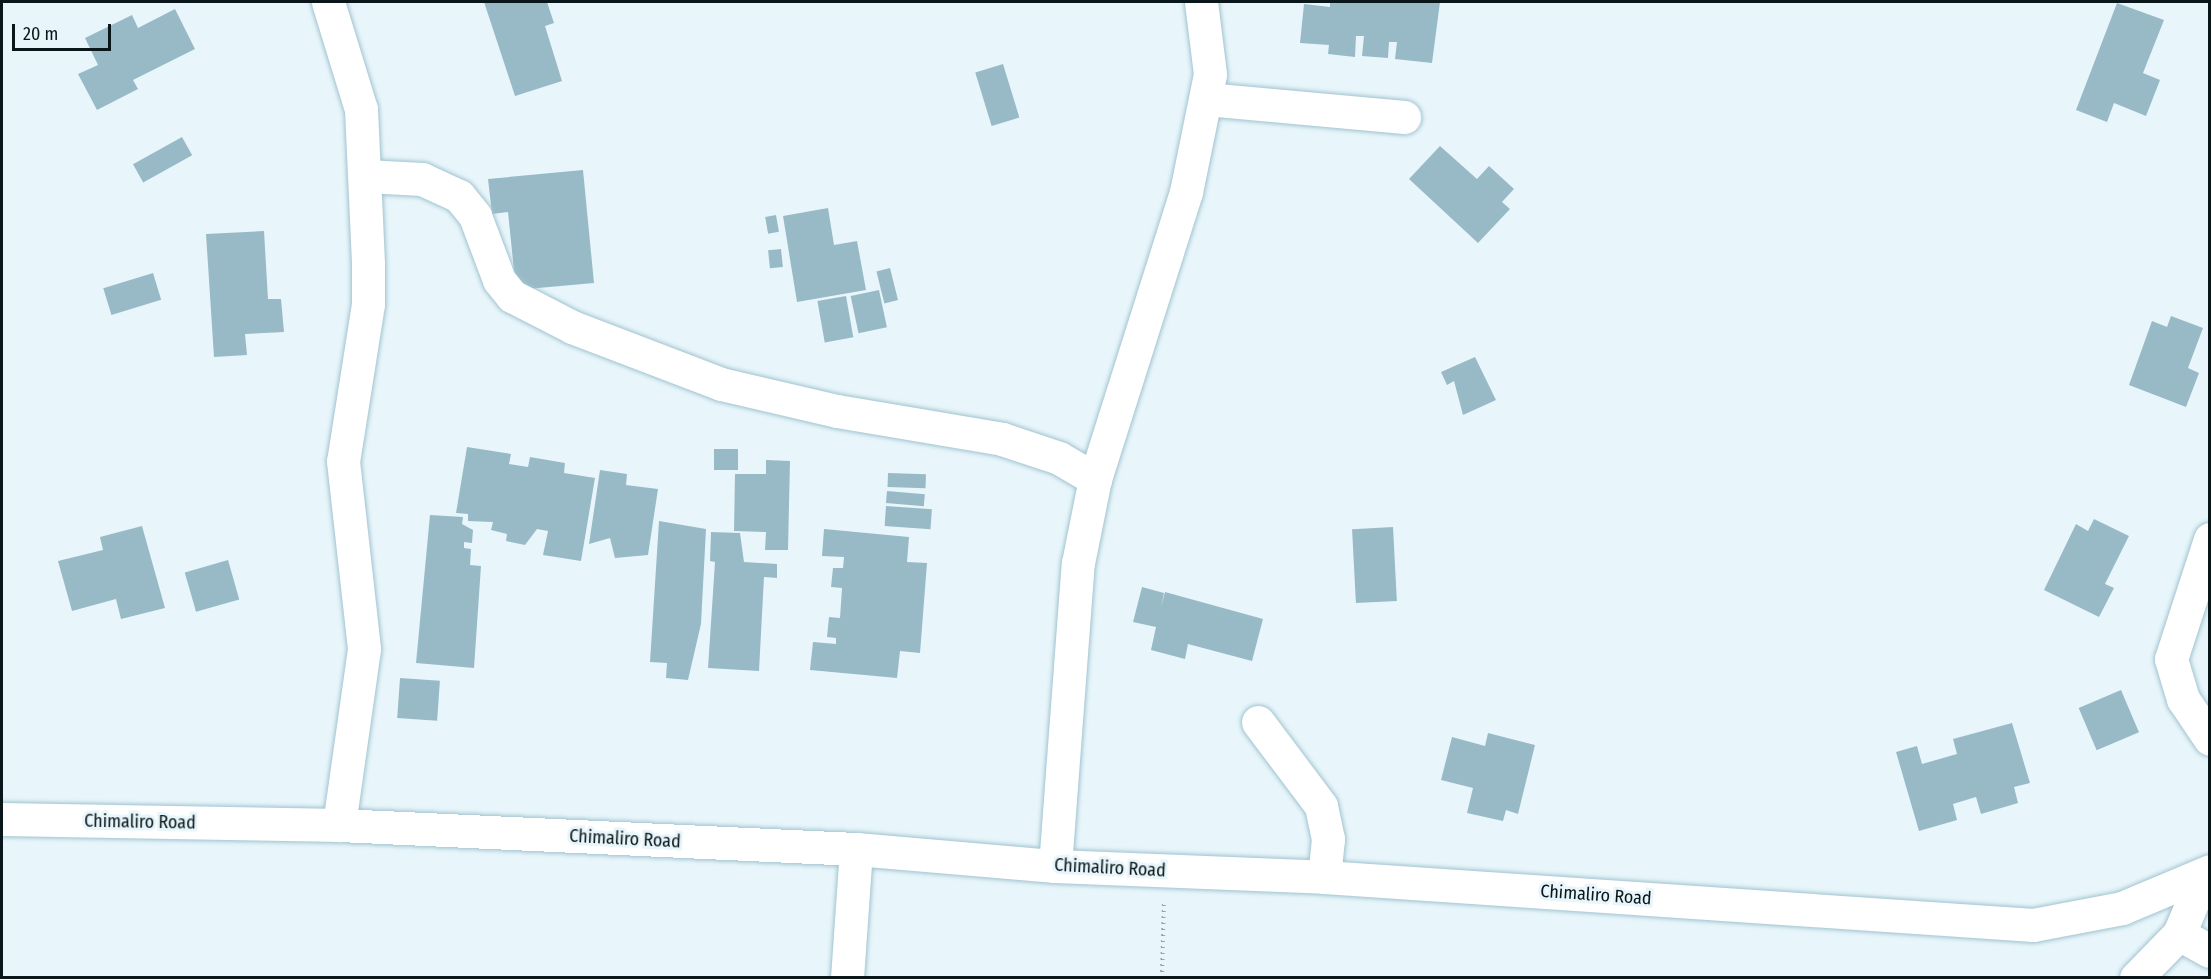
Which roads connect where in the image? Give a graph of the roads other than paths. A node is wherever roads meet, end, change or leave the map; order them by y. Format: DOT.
graph roads {
  1 [pos="328,2"];
  2 [pos="1201,2"];
  3 [pos="1206,99"];
  4 [pos="1404,117"];
  5 [pos="365,176"];
  6 [pos="1095,479"];
  7 [pos="2210,539"];
  8 [pos="1258,722"];
  9 [pos="2210,740"];
  10 [pos="2,819"];
  11 [pos="339,825"];
  12 [pos="856,849"];
  13 [pos="1055,866"];
  14 [pos="2206,874"];
  15 [pos="1324,877"];
  16 [pos="2179,934"];
  17 [pos="2210,951"];
  18 [pos="847,978"];
  19 [pos="2136,978"];
  1 -- 5 [label="street"];
  2 -- 3 [label="street"];
  3 -- 4 [label="street"];
  3 -- 6 [label="street"];
  5 -- 6 [label="street"];
  5 -- 11 [label="street"];
  6 -- 13 [label="street"];
  7 -- 9 [label="street"];
  8 -- 15 [label="street"];
  10 -- 11 [label="street, Chimaliro Road"];
  11 -- 12 [label="street, Chimaliro Road"];
  12 -- 13 [label="street, Chimaliro Road"];
  12 -- 18 [label="street"];
  13 -- 15 [label="street, Chimaliro Road"];
  14 -- 15 [label="street, Chimaliro Road"];
  14 -- 16 [label="street"];
  16 -- 17 [label="street"];
  16 -- 19 [label="street"];
}
